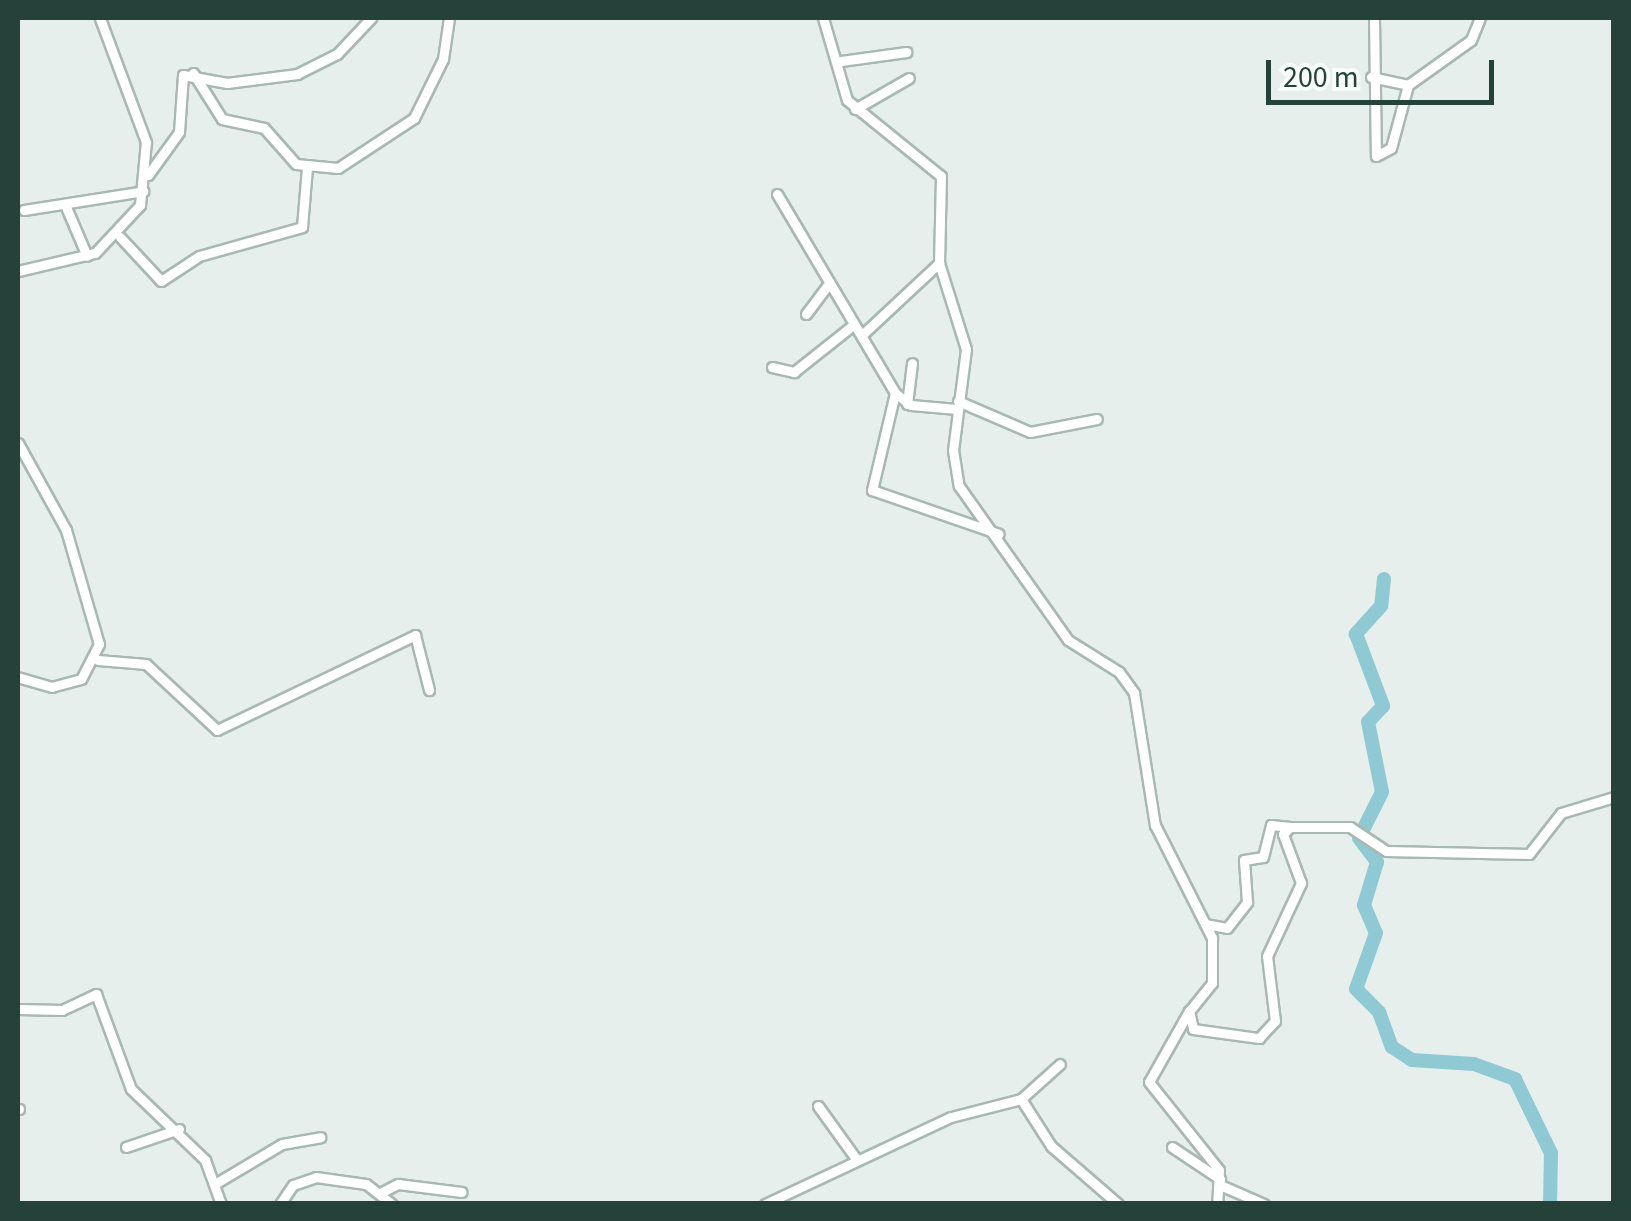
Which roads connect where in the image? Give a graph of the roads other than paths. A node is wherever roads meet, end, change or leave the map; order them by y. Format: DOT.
graph roads {
  1 [pos="100,18"];
  2 [pos="370,18"];
  3 [pos="449,18"];
  4 [pos="824,18"];
  5 [pos="1374,18"];
  6 [pos="1480,18"];
  7 [pos="906,52"];
  8 [pos="840,61"];
  9 [pos="193,73"];
  10 [pos="1371,77"];
  11 [pos="908,78"];
  12 [pos="1408,85"];
  13 [pos="855,109"];
  14 [pos="307,167"];
  15 [pos="148,175"];
  16 [pos="144,191"];
  17 [pos="776,194"];
  18 [pos="66,207"];
  19 [pos="24,210"];
  20 [pos="120,236"];
  21 [pos="87,256"];
  22 [pos="939,263"];
  23 [pos="18,270"];
  24 [pos="827,286"];
  25 [pos="806,314"];
  26 [pos="853,326"];
  27 [pos="864,333"];
  28 [pos="912,363"];
  29 [pos="772,367"];
  30 [pos="895,393"];
  31 [pos="906,404"];
  32 [pos="958,405"];
  33 [pos="1097,419"];
  34 [pos="18,443"];
  35 [pos="999,534"];
  36 [pos="98,660"];
  37 [pos="18,677"];
  38 [pos="430,690"];
  39 [pos="1614,797"];
  40 [pos="1290,827"];
  41 [pos="1205,924"];
  42 [pos="18,1009"];
  43 [pos="1188,1011"];
  44 [pos="1060,1064"];
  45 [pos="1022,1099"];
  46 [pos="818,1106"];
  47 [pos="179,1130"];
  48 [pos="320,1137"];
  49 [pos="126,1147"];
  50 [pos="1172,1147"];
  51 [pos="857,1160"];
  52 [pos="218,1182"];
  53 [pos="1220,1182"];
  54 [pos="382,1192"];
  55 [pos="462,1192"];
  56 [pos="770,1203"];
  57 [pos="221,1204"];
  58 [pos="280,1204"];
  59 [pos="392,1204"];
  60 [pos="1118,1204"];
  61 [pos="1217,1204"];
  62 [pos="1264,1204"];
  1 -- 15 [label="street"];
  2 -- 9 [label="street"];
  3 -- 14 [label="street"];
  4 -- 8 [label="street"];
  5 -- 10 [label="street"];
  6 -- 12 [label="street"];
  7 -- 8 [label="street"];
  8 -- 13 [label="street"];
  9 -- 14 [label="street"];
  9 -- 15 [label="street"];
  10 -- 12 [label="street"];
  10 -- 12 [label="street"];
  11 -- 13 [label="street"];
  13 -- 22 [label="street"];
  14 -- 20 [label="street"];
  15 -- 16 [label="street"];
  16 -- 18 [label="street"];
  16 -- 20 [label="street"];
  17 -- 24 [label="street"];
  18 -- 19 [label="street"];
  18 -- 21 [label="street"];
  20 -- 21 [label="street"];
  21 -- 23 [label="street"];
  22 -- 27 [label="street"];
  22 -- 32 [label="street"];
  24 -- 25 [label="street"];
  24 -- 26 [label="street"];
  26 -- 27 [label="street"];
  26 -- 29 [label="street"];
  27 -- 30 [label="street"];
  28 -- 31 [label="street"];
  30 -- 31 [label="street"];
  30 -- 35 [label="street"];
  31 -- 32 [label="street"];
  32 -- 33 [label="street"];
  32 -- 35 [label="street"];
  34 -- 36 [label="street"];
  35 -- 41 [label="street"];
  36 -- 37 [label="street"];
  36 -- 38 [label="street"];
  39 -- 40 [label="street"];
  40 -- 41 [label="street"];
  40 -- 43 [label="street"];
  41 -- 43 [label="street"];
  42 -- 47 [label="street"];
  43 -- 53 [label="street"];
  44 -- 45 [label="street"];
  45 -- 51 [label="street"];
  45 -- 60 [label="street"];
  46 -- 51 [label="street"];
  47 -- 49 [label="street"];
  47 -- 52 [label="street"];
  48 -- 52 [label="street"];
  50 -- 53 [label="street"];
  51 -- 56 [label="street"];
  52 -- 57 [label="street"];
  53 -- 61 [label="street"];
  53 -- 62 [label="street"];
  54 -- 55 [label="street"];
  54 -- 58 [label="street"];
  54 -- 59 [label="street"];
}
